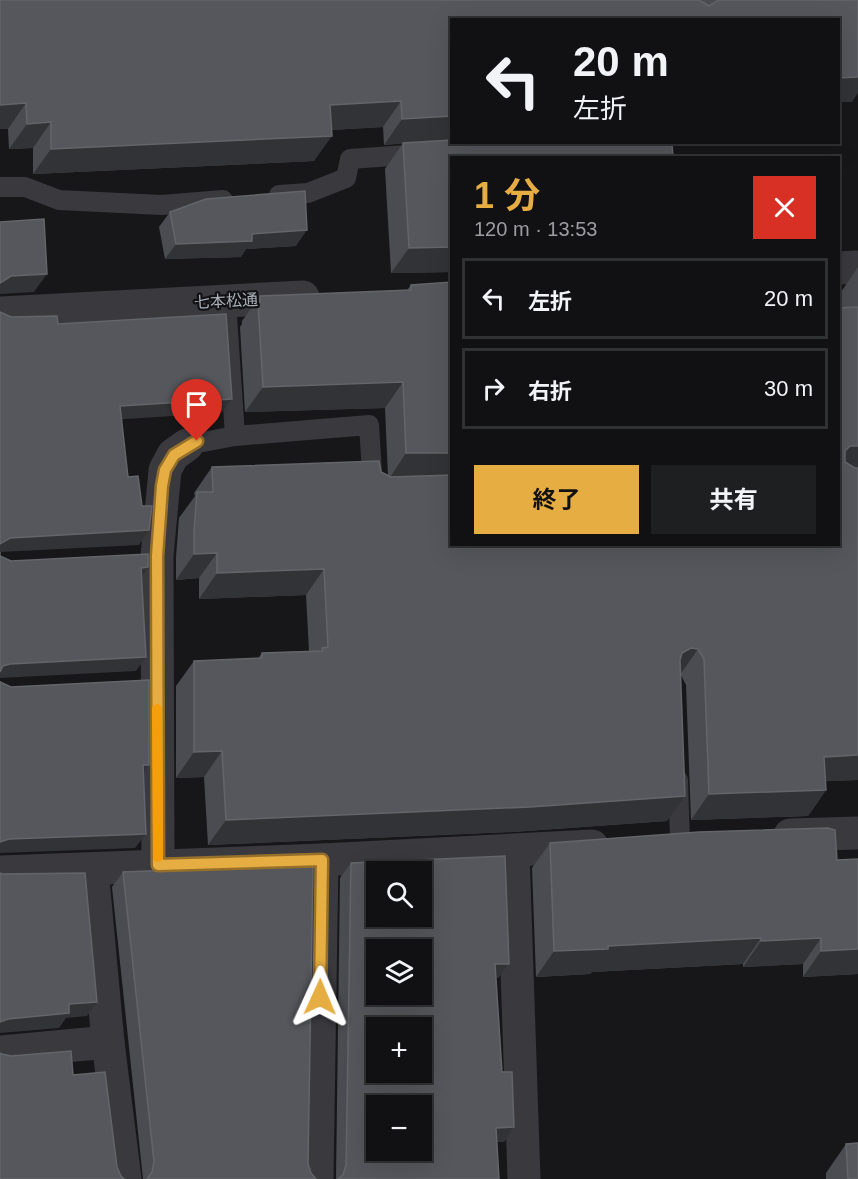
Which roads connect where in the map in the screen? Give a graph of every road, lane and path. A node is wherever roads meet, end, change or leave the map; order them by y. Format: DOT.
graph roads {
  1 [pos="442,153"];
  2 [pos="0,187"];
  3 [pos="263,196"];
  4 [pos="240,198"];
  5 [pos="858,267"];
  6 [pos="840,268"];
  7 [pos="333,295"];
  8 [pos="226,301"];
  9 [pos="0,313"];
  10 [pos="235,436"];
  11 [pos="187,446"];
  12 [pos="396,490"];
  13 [pos="677,756"];
  14 [pos="858,833"];
  15 [pos="763,836"];
  16 [pos="716,838"];
  17 [pos="680,839"];
  18 [pos="513,851"];
  19 [pos="322,860"];
  20 [pos="158,865"];
  21 [pos="92,869"];
  22 [pos="0,872"];
  23 [pos="108,1042"];
  24 [pos="0,1052"];
  25 [pos="125,1179"];
  26 [pos="317,1179"];
  27 [pos="524,1179"];
  1 -- 3 [label="lane"];
  2 -- 4 [label="lane"];
  5 -- 6 [label="street"];
  7 -- 8 [label="street, 七本松通"];
  8 -- 9 [label="street, 七本松通"];
  8 -- 10 [label="lane"];
  10 -- 11 [label="lane"];
  10 -- 12 [label="lane"];
  11 -- 20 [label="street"];
  13 -- 17 [label="lane"];
  14 -- 15 [label="street"];
  16 -- 17 [label="street"];
  17 -- 18 [label="street"];
  18 -- 19 [label="street"];
  18 -- 27 [label="street"];
  19 -- 20 [label="street"];
  19 -- 26 [label="street"];
  20 -- 21 [label="street"];
  21 -- 22 [label="street"];
  21 -- 23 [label="street"];
  23 -- 24 [label="street"];
  23 -- 25 [label="street"];
}
